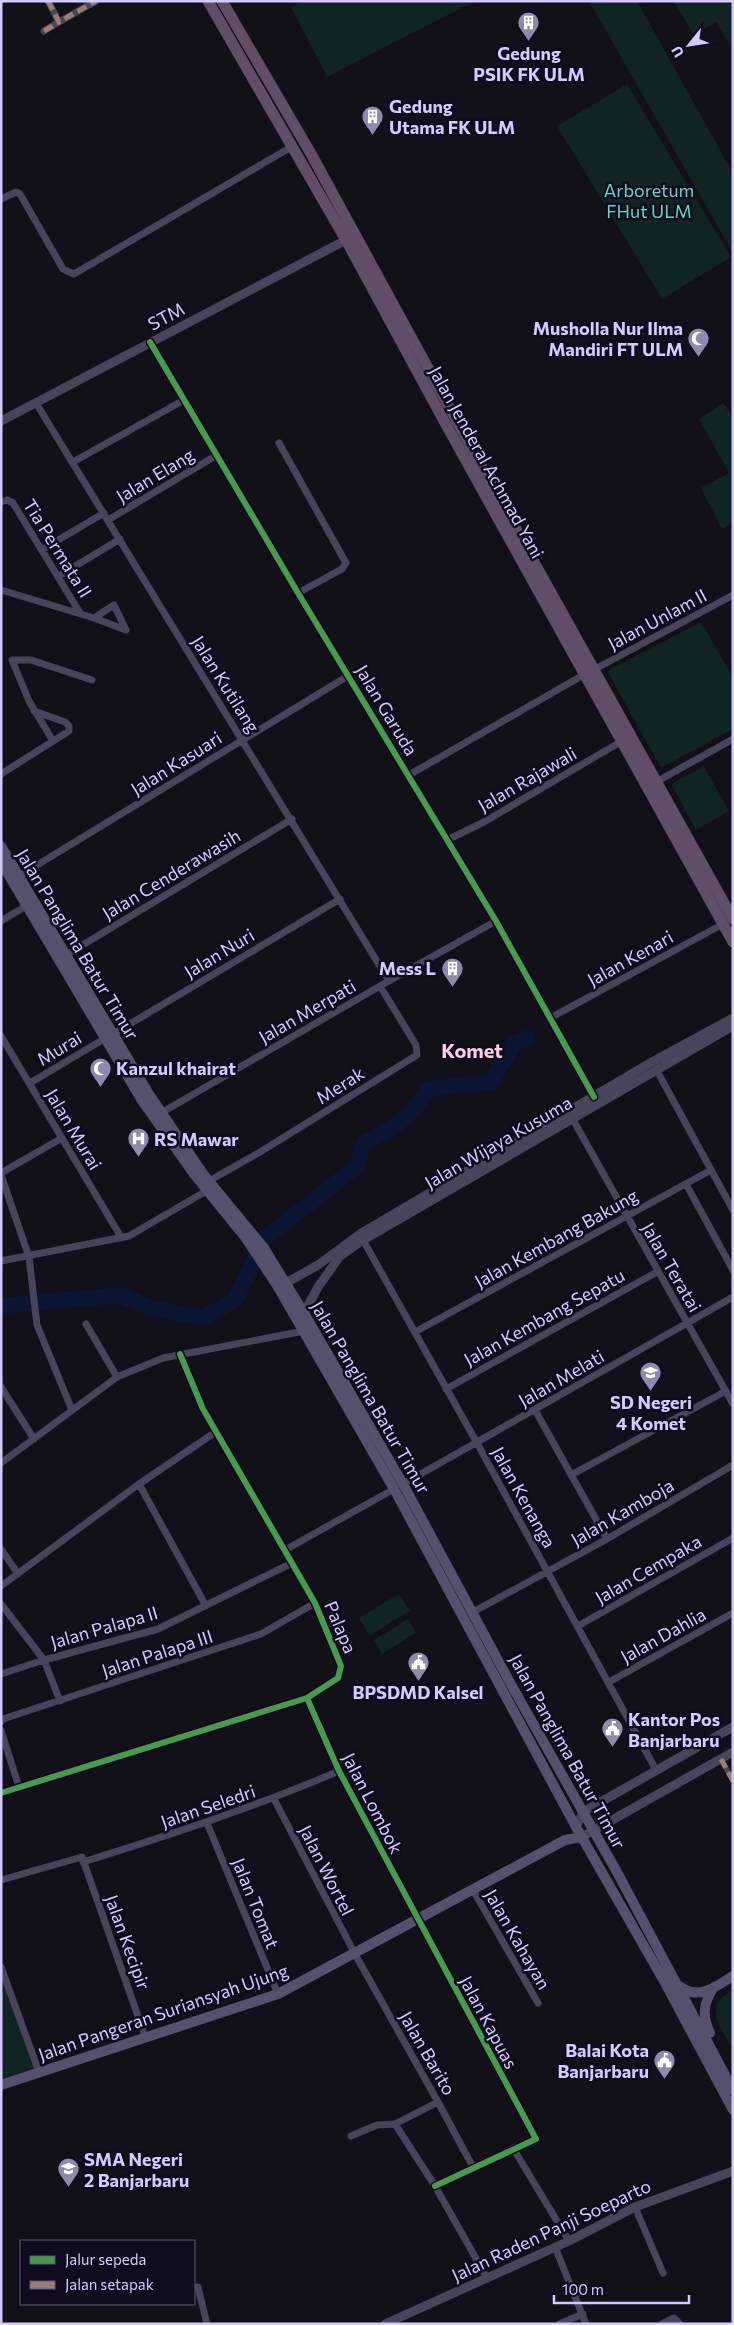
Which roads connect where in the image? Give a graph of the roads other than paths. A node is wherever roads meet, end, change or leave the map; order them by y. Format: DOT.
graph roads {
  1 [pos="48,1"];
  2 [pos="96,1"];
  3 [pos="208,1"];
  4 [pos="222,1"];
  5 [pos="59,22"];
  6 [pos="44,31"];
  7 [pos="290,116"];
  8 [pos="279,122"];
  9 [pos="293,146"];
  10 [pos="310,152"];
  11 [pos="299,158"];
  12 [pos="1,199"];
  13 [pos="346,240"];
  14 [pos="150,342"];
  15 [pos="184,400"];
  16 [pos="36,403"];
  17 [pos="1,421"];
  18 [pos="279,443"];
  19 [pos="217,455"];
  20 [pos="72,462"];
  21 [pos="5,501"];
  22 [pos="104,513"];
  23 [pos="108,520"];
  24 [pos="120,540"];
  25 [pos="43,549"];
  26 [pos="59,576"];
  27 [pos="1,590"];
  28 [pos="298,594"];
  29 [pos="733,595"];
  30 [pos="80,613"];
  31 [pos="94,618"];
  32 [pos="590,671"];
  33 [pos="348,676"];
  34 [pos="92,680"];
  35 [pos="34,711"];
  36 [pos="242,739"];
  37 [pos="733,739"];
  38 [pos="53,741"];
  39 [pos="622,741"];
  40 [pos="1,774"];
  41 [pos="409,775"];
  42 [pos="656,782"];
  43 [pos="666,812"];
  44 [pos="292,819"];
  45 [pos="448,840"];
  46 [pos="1,846"];
  47 [pos="1,862"];
  48 [pos="19,876"];
  49 [pos="340,899"];
  50 [pos="26,906"];
  51 [pos="1,921"];
  52 [pos="496,921"];
  53 [pos="728,922"];
  54 [pos="733,942"];
  55 [pos="66,955"];
  56 [pos="389,981"];
  57 [pos="77,982"];
  58 [pos="380,986"];
  59 [pos="552,1017"];
  60 [pos="733,1018"];
  61 [pos="733,1026"];
  62 [pos="710,1034"];
  63 [pos="1,1036"];
  64 [pos="109,1036"];
  65 [pos="656,1069"];
  66 [pos="30,1083"];
  67 [pos="594,1097"];
  68 [pos="161,1114"];
  69 [pos="572,1118"];
  70 [pos="62,1138"];
  71 [pos="711,1170"];
  72 [pos="473,1172"];
  73 [pos="1,1174"];
  74 [pos="686,1184"];
  75 [pos="209,1186"];
  76 [pos="733,1210"];
  77 [pos="626,1216"];
  78 [pos="121,1237"];
  79 [pos="363,1240"];
  80 [pos="29,1257"];
  81 [pos="1,1261"];
  82 [pos="733,1270"];
  83 [pos="657,1272"];
  84 [pos="286,1284"];
  85 [pos="733,1297"];
  86 [pos="304,1313"];
  87 [pos="687,1322"];
  88 [pos="86,1324"];
  89 [pos="304,1331"];
  90 [pos="415,1332"];
  91 [pos="180,1354"];
  92 [pos="117,1377"];
  93 [pos="1,1387"];
  94 [pos="446,1389"];
  95 [pos="726,1391"];
  96 [pos="733,1404"];
  97 [pos="72,1410"];
  98 [pos="535,1410"];
  99 [pos="217,1431"];
  100 [pos="34,1439"];
  101 [pos="478,1443"];
  102 [pos="1,1463"];
  103 [pos="733,1466"];
  104 [pos="572,1475"];
  105 [pos="140,1484"];
  106 [pos="399,1486"];
  107 [pos="733,1538"];
  108 [pos="607,1539"];
  109 [pos="1,1549"];
  110 [pos="285,1550"];
  111 [pos="292,1563"];
  112 [pos="548,1572"];
  113 [pos="18,1574"];
  114 [pos="1,1586"];
  115 [pos="454,1588"];
  116 [pos="1,1604"];
  117 [pos="315,1604"];
  118 [pos="206,1606"];
  119 [pos="473,1612"];
  120 [pos="733,1613"];
  121 [pos="578,1626"];
  122 [pos="44,1660"];
  123 [pos="1,1674"];
  124 [pos="609,1682"];
  125 [pos="508,1690"];
  126 [pos="307,1698"];
  127 [pos="60,1701"];
  128 [pos="2,1720"];
  129 [pos="527,1723"];
  130 [pos="733,1727"];
  131 [pos="1,1730"];
  132 [pos="733,1752"];
  133 [pos="721,1759"];
  134 [pos="656,1770"];
  135 [pos="339,1771"];
  136 [pos="733,1781"];
  137 [pos="19,1787"];
  138 [pos="1,1793"];
  139 [pos="274,1799"];
  140 [pos="583,1812"];
  141 [pos="207,1823"];
  142 [pos="576,1827"];
  143 [pos="593,1831"];
  144 [pos="582,1837"];
  145 [pos="570,1838"];
  146 [pos="83,1860"];
  147 [pos="617,1872"];
  148 [pos="607,1878"];
  149 [pos="1,1880"];
  150 [pos="473,1890"];
  151 [pos="417,1920"];
  152 [pos="354,1954"];
  153 [pos="1,1967"];
  154 [pos="733,1976"];
  155 [pos="678,1985"];
  156 [pos="714,1987"];
  157 [pos="278,1994"];
  158 [pos="538,2003"];
  159 [pos="146,2036"];
  160 [pos="39,2072"];
  161 [pos="733,2076"];
  162 [pos="1,2085"];
  163 [pos="733,2090"];
  164 [pos="438,2102"];
  165 [pos="733,2110"];
  166 [pos="395,2124"];
  167 [pos="351,2136"];
  168 [pos="513,2148"];
  169 [pos="473,2167"];
  170 [pos="733,2171"];
  171 [pos="435,2186"];
  172 [pos="635,2207"];
  173 [pos="569,2241"];
  174 [pos="556,2247"];
  175 [pos="663,2273"];
  176 [pos="487,2278"];
  177 [pos="198,2287"];
  178 [pos="583,2314"];
  179 [pos="207,2324"];
  180 [pos="385,2324"];
  181 [pos="559,2324"];
  182 [pos="586,2324"];
  183 [pos="662,2324"];
  184 [pos="680,2324"];
  1 -- 5 [label="street"];
  2 -- 5 [label="street"];
  3 -- 8 [label="highway, Jalan Jenderal Achmad Yani"];
  4 -- 7 [label="highway, Jalan Jenderal Achmad Yani"];
  5 -- 6 [label="street"];
  7 -- 8 [label="highway"];
  7 -- 10 [label="highway, Jalan Jenderal Achmad Yani"];
  8 -- 9 [label="highway, Jalan Jenderal Achmad Yani"];
  9 -- 11 [label="highway, Jalan Jenderal Achmad Yani"];
  9 -- 12 [label="street"];
  10 -- 11 [label="highway"];
  10 -- 32 [label="highway, Jalan Jenderal Achmad Yani"];
  11 -- 13 [label="highway, Jalan Jenderal Achmad Yani"];
  13 -- 14 [label="street, STM"];
  13 -- 32 [label="highway, Jalan Jenderal Achmad Yani"];
  14 -- 15 [label="street, Jalan Garuda"];
  14 -- 16 [label="street, STM"];
  15 -- 19 [label="street, Jalan Garuda"];
  15 -- 20 [label="street"];
  16 -- 17 [label="street, STM"];
  16 -- 20 [label="street, Jalan Kutilang"];
  18 -- 28 [label="street"];
  19 -- 23 [label="street, Jalan Elang"];
  19 -- 28 [label="street, Jalan Garuda"];
  20 -- 22 [label="street, Jalan Kutilang"];
  21 -- 25 [label="street, Tia Permata II"];
  22 -- 23 [label="street, Jalan Kutilang"];
  22 -- 25 [label="street"];
  23 -- 24 [label="street, Jalan Kutilang"];
  24 -- 26 [label="street"];
  24 -- 36 [label="street, Jalan Kutilang"];
  25 -- 26 [label="street, Tia Permata II"];
  26 -- 30 [label="street, Tia Permata II"];
  27 -- 30 [label="street"];
  28 -- 33 [label="street, Jalan Garuda"];
  29 -- 32 [label="street, Jalan Unlam II"];
  30 -- 31 [label="street"];
  31 -- 31 [label="street"];
  32 -- 39 [label="highway, Jalan Jenderal Achmad Yani"];
  32 -- 41 [label="street, Jalan Unlam II"];
  32 -- 42 [label="highway, Jalan Jenderal Achmad Yani"];
  33 -- 36 [label="street, Jalan Kasuari"];
  33 -- 41 [label="street, Jalan Garuda"];
  34 -- 35 [label="street"];
  35 -- 38 [label="street"];
  35 -- 38 [label="street"];
  36 -- 44 [label="street, Jalan Kutilang"];
  36 -- 48 [label="street, Jalan Kasuari"];
  37 -- 42 [label="street"];
  38 -- 40 [label="street"];
  39 -- 43 [label="highway, Jalan Jenderal Achmad Yani"];
  39 -- 45 [label="street, Jalan Rajawali"];
  41 -- 45 [label="street, Jalan Garuda"];
  42 -- 43 [label="highway, Jalan Jenderal Achmad Yani"];
  43 -- 53 [label="highway, Jalan Jenderal Achmad Yani"];
  44 -- 49 [label="street, Jalan Kutilang"];
  44 -- 55 [label="street, Jalan Cenderawasih"];
  45 -- 52 [label="street, Jalan Garuda"];
  46 -- 48 [label="main road, Jalan Panglima Batur Timur"];
  47 -- 50 [label="main road, Jalan Panglima Batur Timur"];
  48 -- 55 [label="main road, Jalan Panglima Batur Timur"];
  49 -- 56 [label="street, Jalan Kutilang"];
  49 -- 64 [label="street, Jalan Nuri"];
  50 -- 51 [label="street"];
  50 -- 57 [label="main road, Jalan Panglima Batur Timur"];
  52 -- 56 [label="street, Jalan Merpati"];
  52 -- 59 [label="street, Jalan Garuda"];
  53 -- 54 [label="highway, Jalan Jenderal Achmad Yani"];
  53 -- 59 [label="street, Jalan Kenari"];
  55 -- 57 [label="main road, Jalan Panglima Batur Timur"];
  56 -- 58 [label="street, Jalan Merpati"];
  57 -- 64 [label="main road, Jalan Panglima Batur Timur"];
  58 -- 68 [label="street, Jalan Merpati"];
  58 -- 75 [label="street, Merak"];
  59 -- 67 [label="street, Jalan Garuda"];
  60 -- 62 [label="street, Jalan Wijaya Kusuma"];
  61 -- 62 [label="street, Jalan Wijaya Kusuma"];
  62 -- 65 [label="street, Jalan Wijaya Kusuma"];
  62 -- 67 [label="street, Jalan Wijaya Kusuma"];
  63 -- 66 [label="street, Jalan Murai"];
  64 -- 66 [label="street, Murai"];
  64 -- 68 [label="main road, Jalan Panglima Batur Timur"];
  64 -- 75 [label="main road, Jalan Panglima Batur Timur"];
  65 -- 69 [label="street, Jalan Wijaya Kusuma"];
  65 -- 71 [label="street"];
  66 -- 70 [label="street, Jalan Murai"];
  67 -- 72 [label="street, Jalan Wijaya Kusuma"];
  68 -- 75 [label="main road, Jalan Panglima Batur Timur"];
  69 -- 72 [label="street, Jalan Wijaya Kusuma"];
  69 -- 77 [label="street, Jalan Teratai"];
  70 -- 73 [label="street"];
  70 -- 78 [label="street, Jalan Murai"];
  71 -- 74 [label="street, Jalan Kembang Bakung"];
  71 -- 76 [label="street"];
  72 -- 79 [label="street, Jalan Wijaya Kusuma"];
  72 -- 84 [label="street, Jalan Wijaya Kusuma"];
  73 -- 80 [label="street"];
  74 -- 77 [label="street, Jalan Kembang Bakung"];
  74 -- 82 [label="street"];
  75 -- 78 [label="street"];
  75 -- 84 [label="main road, Jalan Panglima Batur Timur"];
  75 -- 89 [label="main road, Jalan Panglima Batur Timur"];
  77 -- 83 [label="street, Jalan Teratai"];
  77 -- 90 [label="street, Jalan Kembang Bakung"];
  78 -- 80 [label="street"];
  79 -- 86 [label="street, Jalan Wijaya Kusuma"];
  79 -- 90 [label="street, Jalan Kenanga"];
  80 -- 81 [label="street"];
  80 -- 97 [label="street"];
  83 -- 87 [label="street, Jalan Teratai"];
  83 -- 94 [label="street, Jalan Kembang Sepatu"];
  84 -- 86 [label="main road, Jalan Panglima Batur Timur"];
  85 -- 87 [label="street, Jalan Melati"];
  86 -- 106 [label="main road, Jalan Panglima Batur Timur"];
  87 -- 95 [label="street, Jalan Teratai"];
  87 -- 98 [label="street, Jalan Melati"];
  88 -- 92 [label="street"];
  89 -- 91 [label="street"];
  89 -- 106 [label="main road, Jalan Panglima Batur Timur"];
  90 -- 94 [label="street, Jalan Kenanga"];
  91 -- 92 [label="street"];
  91 -- 99 [label="street, Palapa"];
  92 -- 97 [label="street"];
  93 -- 100 [label="street"];
  94 -- 101 [label="street, Jalan Kenanga"];
  95 -- 96 [label="street, Jalan Teratai"];
  95 -- 104 [label="street"];
  97 -- 100 [label="street"];
  98 -- 101 [label="street, Jalan Melati"];
  98 -- 104 [label="street"];
  99 -- 105 [label="street"];
  99 -- 110 [label="street, Palapa"];
  100 -- 102 [label="street"];
  101 -- 106 [label="street, Jalan Melati"];
  101 -- 112 [label="street, Jalan Kenanga"];
  103 -- 108 [label="street, Jalan Kamboja"];
  104 -- 108 [label="street"];
  105 -- 113 [label="street"];
  105 -- 118 [label="street"];
  106 -- 110 [label="street, Jalan Melati"];
  106 -- 115 [label="main road, Jalan Panglima Batur Timur"];
  107 -- 121 [label="street, Jalan Cempaka"];
  108 -- 112 [label="street, Jalan Kamboja"];
  109 -- 113 [label="street"];
  110 -- 111 [label="street, Palapa"];
  111 -- 117 [label="street, Palapa"];
  111 -- 118 [label="street, Jalan Palapa II"];
  112 -- 119 [label="street, Jalan Kamboja"];
  112 -- 121 [label="street, Jalan Kenanga"];
  113 -- 114 [label="street"];
  115 -- 119 [label="main road, Jalan Panglima Batur Timur"];
  115 -- 125 [label="main road, Jalan Panglima Batur Timur"];
  116 -- 122 [label="street"];
  117 -- 126 [label="street, Palapa"];
  117 -- 127 [label="street, Jalan Palapa III"];
  118 -- 122 [label="street, Jalan Palapa II"];
  119 -- 125 [label="main road, Jalan Panglima Batur Timur"];
  120 -- 124 [label="street, Jalan Dahlia"];
  121 -- 124 [label="street, Jalan Kenanga"];
  122 -- 123 [label="street, Jalan Palapa II"];
  122 -- 127 [label="street"];
  124 -- 134 [label="street, Jalan Kenanga"];
  125 -- 129 [label="main road, Jalan Panglima Batur Timur"];
  126 -- 135 [label="street, Jalan Lombok"];
  126 -- 137 [label="street, Palapa"];
  127 -- 128 [label="street, Jalan Palapa III"];
  129 -- 140 [label="main road, Jalan Panglima Batur Timur"];
  129 -- 142 [label="main road, Jalan Panglima Batur Timur"];
  130 -- 134 [label="street"];
  131 -- 137 [label="street"];
  132 -- 133 [label="street"];
  133 -- 136 [label="street"];
  133 -- 143 [label="street"];
  134 -- 140 [label="street"];
  135 -- 139 [label="street, Jalan Seledri"];
  135 -- 151 [label="street, Jalan Lombok"];
  137 -- 138 [label="street, Palapa"];
  139 -- 141 [label="street, Jalan Seledri"];
  139 -- 152 [label="street, Jalan Wortel"];
  140 -- 142 [label="street"];
  140 -- 143 [label="main road, Jalan Panglima Batur Timur"];
  141 -- 146 [label="street, Jalan Seledri"];
  141 -- 157 [label="street, Jalan Tomat"];
  142 -- 144 [label="main road, Jalan Panglima Batur Timur"];
  142 -- 145 [label="main road"];
  143 -- 144 [label="street"];
  143 -- 147 [label="main road, Jalan Panglima Batur Timur"];
  144 -- 145 [label="main road, Jalan Pangeran Suriansyah Ujung"];
  144 -- 148 [label="main road, Jalan Panglima Batur Timur"];
  145 -- 150 [label="main road, Jalan Pangeran Suriansyah Ujung"];
  146 -- 149 [label="street, Jalan Seledri"];
  146 -- 159 [label="street, Jalan Kecipir"];
  147 -- 148 [label="main road"];
  147 -- 155 [label="main road, Jalan Panglima Batur Timur"];
  148 -- 165 [label="main road, Jalan Panglima Batur Timur"];
  150 -- 151 [label="main road, Jalan Pangeran Suriansyah Ujung"];
  150 -- 158 [label="street, Jalan Kahayan"];
  151 -- 152 [label="main road, Jalan Pangeran Suriansyah Ujung"];
  151 -- 168 [label="street, Jalan Kapuas"];
  152 -- 157 [label="main road, Jalan Pangeran Suriansyah Ujung"];
  152 -- 164 [label="street, Jalan Barito"];
  153 -- 160 [label="street"];
  154 -- 156 [label="main road"];
  155 -- 156 [label="main road"];
  155 -- 163 [label="main road, Jalan Panglima Batur Timur"];
  156 -- 161 [label="main road"];
  157 -- 159 [label="main road, Jalan Pangeran Suriansyah Ujung"];
  159 -- 160 [label="main road, Jalan Pangeran Suriansyah Ujung"];
  160 -- 162 [label="main road, Jalan Pangeran Suriansyah Ujung"];
  164 -- 166 [label="street"];
  164 -- 169 [label="street, Jalan Barito"];
  166 -- 167 [label="street"];
  166 -- 171 [label="street"];
  168 -- 169 [label="street"];
  168 -- 173 [label="street"];
  169 -- 171 [label="street"];
  170 -- 172 [label="street, Jalan Raden Panji Soeparto"];
  171 -- 176 [label="street"];
  172 -- 173 [label="street, Jalan Raden Panji Soeparto"];
  172 -- 175 [label="street"];
  173 -- 174 [label="street, Jalan Raden Panji Soeparto"];
  174 -- 176 [label="street, Jalan Raden Panji Soeparto"];
  174 -- 178 [label="street"];
  176 -- 180 [label="street, Jalan Raden Panji Soeparto"];
  177 -- 179 [label="street"];
  178 -- 181 [label="street"];
  178 -- 182 [label="street"];
  183 -- 184 [label="street"];
}
